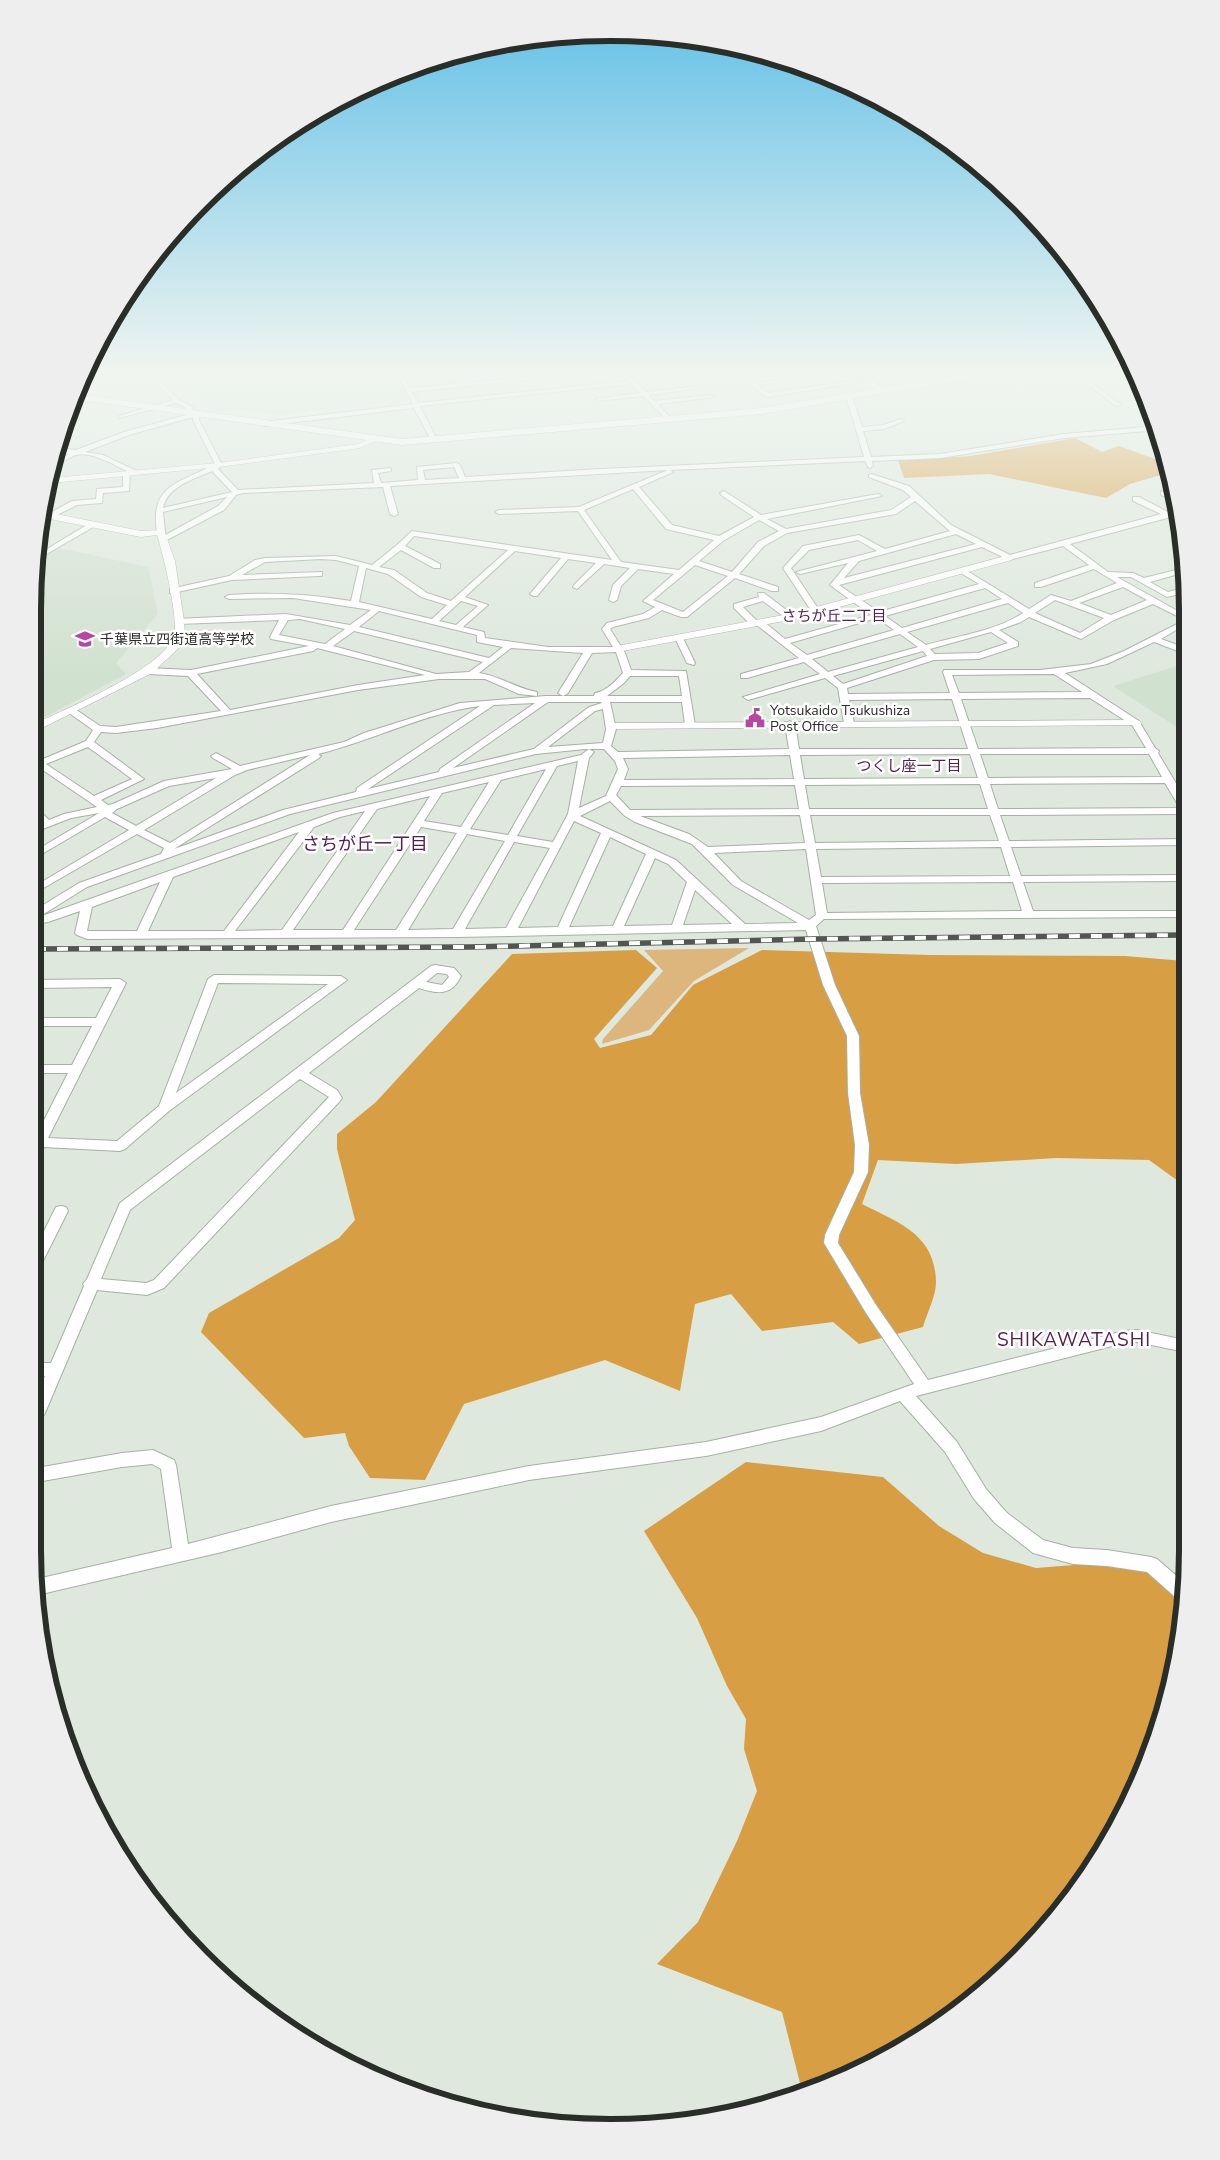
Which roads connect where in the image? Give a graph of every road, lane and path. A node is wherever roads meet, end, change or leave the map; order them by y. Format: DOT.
graph roads {
  1 [pos="106,475"];
  2 [pos="130,475"];
  3 [pos="199,475"];
  4 [pos="222,475"];
  5 [pos="376,475"];
  6 [pos="420,475"];
  7 [pos="461,475"];
  8 [pos="543,475"];
  9 [pos="662,475"];
  10 [pos="872,476"];
  11 [pos="57,480"];
  12 [pos="463,480"];
  13 [pos="422,482"];
  14 [pos="382,485"];
  15 [pos="635,487"];
  16 [pos="235,493"];
  17 [pos="724,493"];
  18 [pos="1164,493"];
  19 [pos="1167,494"];
  20 [pos="916,497"];
  21 [pos="1136,499"];
  22 [pos="887,503"];
  23 [pos="580,510"];
  24 [pos="158,511"];
  25 [pos="499,512"];
  26 [pos="394,514"];
  27 [pos="49,515"];
  28 [pos="1168,515"];
  29 [pos="49,516"];
  30 [pos="759,517"];
  31 [pos="93,525"];
  32 [pos="785,530"];
  33 [pos="956,532"];
  34 [pos="162,536"];
  35 [pos="720,539"];
  36 [pos="1064,543"];
  37 [pos="982,545"];
  38 [pos="400,547"];
  39 [pos="514,548"];
  40 [pos="882,552"];
  41 [pos="44,554"];
  42 [pos="566,556"];
  43 [pos="321,557"];
  44 [pos="1009,558"];
  45 [pos="856,559"];
  46 [pos="602,561"];
  47 [pos="692,561"];
  48 [pos="619,564"];
  49 [pos="363,565"];
  50 [pos="437,566"];
  51 [pos="636,566"];
  52 [pos="1095,566"];
  53 [pos="374,567"];
  54 [pos="964,571"];
  55 [pos="678,572"];
  56 [pos="800,572"];
  57 [pos="1178,573"];
  58 [pos="735,574"];
  59 [pos="1106,574"];
  60 [pos="232,578"];
  61 [pos="1143,581"];
  62 [pos="835,584"];
  63 [pos="1038,584"];
  64 [pos="1123,584"];
  65 [pos="318,586"];
  66 [pos="986,586"];
  67 [pos="578,587"];
  68 [pos="776,589"];
  69 [pos="173,591"];
  70 [pos="1178,591"];
  71 [pos="534,594"];
  72 [pos="856,599"];
  73 [pos="613,600"];
  74 [pos="1009,600"];
  75 [pos="456,601"];
  76 [pos="1153,601"];
  77 [pos="1072,603"];
  78 [pos="356,604"];
  79 [pos="661,607"];
  80 [pos="228,608"];
  81 [pos="377,608"];
  82 [pos="815,610"];
  83 [pos="1029,613"];
  84 [pos="878,615"];
  85 [pos="1179,615"];
  86 [pos="286,616"];
  87 [pos="790,617"];
  88 [pos="1111,618"];
  89 [pos="179,621"];
  90 [pos="433,622"];
  91 [pos="757,624"];
  92 [pos="1179,625"];
  93 [pos="352,628"];
  94 [pos="458,628"];
  95 [pos="992,629"];
  96 [pos="901,631"];
  97 [pos="679,638"];
  98 [pos="1153,639"];
  99 [pos="782,642"];
  100 [pos="325,647"];
  101 [pos="508,647"];
  102 [pos="924,647"];
  103 [pos="617,649"];
  104 [pos="1179,649"];
  105 [pos="589,650"];
  106 [pos="802,658"];
  107 [pos="933,658"];
  108 [pos="488,660"];
  109 [pos="691,663"];
  110 [pos="148,671"];
  111 [pos="1055,671"];
  112 [pos="192,673"];
  113 [pos="627,673"];
  114 [pos="823,674"];
  115 [pos="471,675"];
  116 [pos="439,676"];
  117 [pos="744,676"];
  118 [pos="843,692"];
  119 [pos="563,693"];
  120 [pos="1094,695"];
  121 [pos="955,696"];
  122 [pos="748,697"];
  123 [pos="546,699"];
  124 [pos="686,699"];
  125 [pos="604,700"];
  126 [pos="493,702"];
  127 [pos="72,711"];
  128 [pos="227,712"];
  129 [pos="849,723"];
  130 [pos="1136,723"];
  131 [pos="790,724"];
  132 [pos="964,724"];
  133 [pos="690,725"];
  134 [pos="41,726"];
  135 [pos="612,726"];
  136 [pos="98,729"];
  137 [pos="89,743"];
  138 [pos="594,746"];
  139 [pos="606,746"];
  140 [pos="326,749"];
  141 [pos="536,751"];
  142 [pos="973,751"];
  143 [pos="1154,751"];
  144 [pos="795,752"];
  145 [pos="616,755"];
  146 [pos="216,756"];
  147 [pos="584,758"];
  148 [pos="41,763"];
  149 [pos="41,765"];
  150 [pos="553,765"];
  151 [pos="236,772"];
  152 [pos="438,775"];
  153 [pos="496,779"];
  154 [pos="983,780"];
  155 [pos="1167,780"];
  156 [pos="800,782"];
  157 [pos="617,783"];
  158 [pos="438,792"];
  159 [pos="352,796"];
  160 [pos="612,797"];
  161 [pos="1179,798"];
  162 [pos="94,800"];
  163 [pos="373,807"];
  164 [pos="109,809"];
  165 [pos="994,811"];
  166 [pos="1179,811"];
  167 [pos="626,813"];
  168 [pos="805,813"];
  169 [pos="572,816"];
  170 [pos="41,818"];
  171 [pos="47,823"];
  172 [pos="418,823"];
  173 [pos="310,825"];
  174 [pos="41,826"];
  175 [pos="138,830"];
  176 [pos="464,830"];
  177 [pos="608,832"];
  178 [pos="511,838"];
  179 [pos="1179,842"];
  180 [pos="1005,843"];
  181 [pos="556,846"];
  182 [pos="810,846"];
  183 [pos="41,850"];
  184 [pos="708,850"];
  185 [pos="167,851"];
  186 [pos="652,852"];
  187 [pos="169,874"];
  188 [pos="1179,878"];
  189 [pos="1017,879"];
  190 [pos="816,880"];
  191 [pos="692,881"];
  192 [pos="41,887"];
  193 [pos="87,905"];
  194 [pos="41,912"];
  195 [pos="1179,914"];
  196 [pos="1029,915"];
  197 [pos="822,916"];
  198 [pos="41,920"];
  199 [pos="810,926"];
  200 [pos="742,927"];
  201 [pos="676,929"];
  202 [pos="617,930"];
  203 [pos="562,931"];
  204 [pos="510,932"];
  205 [pos="347,933"];
  206 [pos="400,933"];
  207 [pos="457,933"];
  208 [pos="142,934"];
  209 [pos="227,934"];
  210 [pos="285,934"];
  211 [pos="417,983"];
  212 [pos="41,984"];
  213 [pos="41,1022"];
  214 [pos="100,1022"];
  215 [pos="41,1069"];
  216 [pos="76,1069"];
  217 [pos="300,1073"];
  218 [pos="164,1108"];
  219 [pos="41,1136"];
  220 [pos="41,1144"];
  221 [pos="61,1211"];
  222 [pos="41,1251"];
  223 [pos="90,1284"];
  224 [pos="1179,1345"];
  225 [pos="41,1370"];
  226 [pos="55,1370"];
  227 [pos="925,1388"];
  228 [pos="903,1393"];
  229 [pos="41,1403"];
  230 [pos="41,1475"];
  231 [pos="181,1554"];
  232 [pos="42,1585"];
  233 [pos="1178,1588"];
  1 -- 11 [label="street"];
  2 -- 27 [label="street"];
  3 -- 24 [label="street"];
  4 -- 16 [label="street"];
  5 -- 14 [label="street"];
  6 -- 13 [label="street"];
  7 -- 12 [label="street"];
  8 -- 12 [label="street"];
  9 -- 15 [label="street"];
  10 -- 20 [label="street"];
  10 -- 22 [label="street"];
  12 -- 13 [label="street"];
  13 -- 14 [label="street"];
  14 -- 16 [label="street"];
  14 -- 26 [label="street"];
  15 -- 23 [label="street"];
  15 -- 35 [label="street"];
  16 -- 24 [label="street"];
  16 -- 34 [label="street"];
  17 -- 30 [label="street"];
  18 -- 19 [label="street"];
  20 -- 22 [label="street"];
  20 -- 33 [label="street"];
  21 -- 28 [label="street"];
  22 -- 30 [label="street"];
  22 -- 32 [label="street"];
  23 -- 25 [label="street"];
  23 -- 48 [label="street"];
  24 -- 34 [label="street"];
  28 -- 36 [label="street"];
  29 -- 31 [label="street"];
  30 -- 32 [label="street"];
  30 -- 35 [label="street"];
  31 -- 34 [label="street"];
  31 -- 41 [label="street"];
  32 -- 58 [label="street"];
  33 -- 37 [label="street"];
  33 -- 40 [label="street"];
  34 -- 69 [label="street"];
  35 -- 47 [label="street"];
  36 -- 44 [label="street"];
  36 -- 52 [label="street"];
  37 -- 44 [label="street"];
  37 -- 62 [label="street"];
  38 -- 39 [label="street"];
  38 -- 50 [label="street"];
  38 -- 53 [label="street"];
  39 -- 42 [label="street"];
  39 -- 75 [label="street"];
  40 -- 45 [label="street"];
  40 -- 82 [label="street"];
  42 -- 46 [label="street"];
  42 -- 71 [label="street"];
  43 -- 49 [label="street"];
  43 -- 60 [label="street"];
  43 -- 65 [label="street"];
  44 -- 54 [label="street"];
  45 -- 56 [label="street"];
  45 -- 62 [label="street"];
  46 -- 48 [label="street"];
  46 -- 67 [label="street"];
  47 -- 55 [label="street"];
  47 -- 58 [label="street"];
  48 -- 51 [label="street"];
  49 -- 53 [label="street"];
  49 -- 78 [label="street"];
  51 -- 55 [label="street"];
  51 -- 73 [label="street"];
  52 -- 59 [label="street"];
  52 -- 63 [label="street"];
  53 -- 75 [label="street"];
  54 -- 66 [label="street"];
  54 -- 72 [label="street"];
  55 -- 79 [label="street"];
  57 -- 61 [label="street"];
  58 -- 68 [label="street"];
  58 -- 79 [label="street"];
  59 -- 61 [label="street"];
  59 -- 64 [label="street"];
  60 -- 65 [label="street"];
  60 -- 69 [label="street"];
  60 -- 80 [label="street"];
  61 -- 70 [label="street"];
  62 -- 72 [label="street"];
  64 -- 76 [label="street"];
  64 -- 77 [label="street"];
  65 -- 78 [label="street"];
  65 -- 80 [label="street"];
  66 -- 74 [label="street"];
  66 -- 84 [label="street"];
  69 -- 89 [label="street"];
  72 -- 82 [label="street"];
  72 -- 84 [label="street"];
  74 -- 83 [label="street"];
  74 -- 96 [label="street"];
  75 -- 90 [label="street"];
  75 -- 94 [label="street"];
  76 -- 85 [label="street"];
  76 -- 88 [label="street"];
  77 -- 83 [label="street"];
  77 -- 88 [label="street"];
  78 -- 81 [label="street"];
  79 -- 103 [label="street"];
  80 -- 86 [label="street"];
  80 -- 89 [label="street"];
  81 -- 90 [label="street"];
  81 -- 93 [label="street"];
  82 -- 87 [label="street"];
  83 -- 88 [label="street"];
  83 -- 95 [label="street"];
  84 -- 96 [label="street"];
  84 -- 99 [label="street"];
  86 -- 93 [label="street"];
  86 -- 100 [label="street"];
  87 -- 91 [label="street"];
  87 -- 91 [label="street"];
  89 -- 110 [label="street"];
  90 -- 94 [label="street"];
  91 -- 97 [label="street"];
  91 -- 99 [label="street"];
  92 -- 98 [label="street"];
  93 -- 100 [label="street"];
  93 -- 108 [label="street"];
  94 -- 101 [label="street"];
  95 -- 102 [label="street"];
  95 -- 107 [label="street"];
  96 -- 102 [label="street"];
  96 -- 106 [label="street"];
  97 -- 103 [label="street"];
  97 -- 109 [label="street"];
  98 -- 104 [label="street"];
  98 -- 111 [label="street"];
  99 -- 106 [label="street"];
  100 -- 112 [label="street"];
  100 -- 116 [label="street"];
  101 -- 105 [label="street"];
  101 -- 108 [label="street"];
  102 -- 107 [label="street"];
  102 -- 114 [label="street"];
  103 -- 105 [label="street"];
  103 -- 113 [label="street"];
  105 -- 119 [label="street"];
  106 -- 114 [label="street"];
  106 -- 117 [label="street"];
  107 -- 118 [label="street"];
  108 -- 115 [label="street"];
  110 -- 112 [label="street"];
  110 -- 127 [label="street"];
  111 -- 120 [label="street"];
  111 -- 121 [label="street"];
  112 -- 128 [label="street"];
  113 -- 124 [label="street"];
  113 -- 125 [label="street"];
  114 -- 118 [label="street"];
  114 -- 122 [label="street"];
  115 -- 116 [label="street"];
  115 -- 119 [label="street"];
  116 -- 128 [label="street"];
  118 -- 121 [label="street"];
  118 -- 129 [label="street"];
  119 -- 125 [label="street"];
  120 -- 121 [label="street"];
  120 -- 130 [label="street"];
  121 -- 132 [label="street"];
  123 -- 125 [label="street"];
  123 -- 126 [label="street"];
  123 -- 152 [label="street"];
  124 -- 125 [label="street"];
  124 -- 133 [label="street"];
  125 -- 135 [label="street"];
  125 -- 141 [label="street"];
  126 -- 140 [label="street"];
  126 -- 159 [label="street"];
  127 -- 134 [label="street"];
  127 -- 136 [label="street"];
  128 -- 136 [label="street"];
  129 -- 131 [label="street"];
  129 -- 132 [label="street"];
  130 -- 132 [label="street"];
  130 -- 143 [label="street"];
  131 -- 133 [label="street"];
  131 -- 144 [label="street"];
  132 -- 142 [label="street"];
  133 -- 135 [label="street"];
  135 -- 139 [label="street"];
  136 -- 137 [label="street"];
  137 -- 148 [label="street"];
  137 -- 162 [label="street"];
  138 -- 139 [label="street"];
  138 -- 141 [label="street"];
  138 -- 147 [label="street"];
  139 -- 145 [label="street"];
  140 -- 151 [label="street"];
  140 -- 185 [label="street"];
  141 -- 152 [label="street"];
  142 -- 143 [label="street"];
  142 -- 144 [label="street"];
  142 -- 154 [label="street"];
  143 -- 155 [label="street"];
  144 -- 145 [label="street"];
  144 -- 156 [label="street"];
  145 -- 157 [label="street"];
  146 -- 151 [label="street"];
  147 -- 150 [label="street"];
  147 -- 169 [label="street"];
  149 -- 162 [label="street"];
  150 -- 153 [label="street"];
  150 -- 178 [label="street"];
  151 -- 164 [label="street"];
  151 -- 175 [label="street"];
  152 -- 159 [label="street"];
  153 -- 158 [label="street"];
  153 -- 176 [label="street"];
  154 -- 155 [label="street"];
  154 -- 156 [label="street"];
  154 -- 165 [label="street"];
  155 -- 161 [label="street"];
  156 -- 157 [label="street"];
  156 -- 168 [label="street"];
  157 -- 160 [label="street"];
  158 -- 163 [label="street"];
  158 -- 172 [label="street"];
  159 -- 185 [label="street"];
  160 -- 167 [label="street"];
  160 -- 169 [label="street"];
  162 -- 164 [label="street"];
  163 -- 173 [label="street"];
  163 -- 210 [label="street"];
  164 -- 171 [label="street"];
  164 -- 175 [label="street"];
  164 -- 183 [label="street"];
  165 -- 166 [label="street"];
  165 -- 168 [label="street"];
  165 -- 180 [label="street"];
  167 -- 168 [label="street"];
  167 -- 184 [label="street"];
  168 -- 182 [label="street"];
  169 -- 177 [label="street"];
  169 -- 181 [label="street"];
  170 -- 171 [label="street"];
  171 -- 174 [label="street"];
  172 -- 176 [label="street"];
  172 -- 205 [label="street"];
  173 -- 187 [label="street"];
  173 -- 209 [label="street"];
  175 -- 185 [label="street"];
  175 -- 192 [label="street"];
  176 -- 178 [label="street"];
  176 -- 206 [label="street"];
  177 -- 186 [label="street"];
  177 -- 203 [label="street"];
  178 -- 181 [label="street"];
  178 -- 207 [label="street"];
  179 -- 180 [label="street"];
  180 -- 182 [label="street"];
  180 -- 189 [label="street"];
  181 -- 204 [label="street"];
  182 -- 184 [label="street"];
  182 -- 190 [label="street"];
  184 -- 199 [label="street"];
  185 -- 194 [label="street"];
  186 -- 191 [label="street"];
  186 -- 202 [label="street"];
  187 -- 193 [label="street"];
  187 -- 208 [label="street"];
  188 -- 189 [label="street"];
  189 -- 190 [label="street"];
  189 -- 196 [label="street"];
  190 -- 197 [label="street"];
  191 -- 200 [label="street"];
  191 -- 201 [label="street"];
  193 -- 198 [label="street"];
  193 -- 208 [label="street"];
  195 -- 196 [label="street"];
  196 -- 197 [label="street"];
  197 -- 199 [label="street"];
  199 -- 200 [label="street"];
  199 -- 227 [label="street"];
  200 -- 201 [label="street"];
  201 -- 202 [label="street"];
  202 -- 203 [label="street"];
  203 -- 204 [label="street"];
  204 -- 207 [label="street"];
  205 -- 206 [label="street"];
  205 -- 210 [label="street"];
  206 -- 207 [label="street"];
  208 -- 209 [label="street"];
  209 -- 210 [label="street"];
  211 -- 217 [label="street"];
  212 -- 214 [label="street"];
  213 -- 214 [label="street"];
  214 -- 216 [label="street"];
  215 -- 216 [label="street"];
  216 -- 219 [label="street"];
  217 -- 223 [label="street"];
  217 -- 223 [label="street"];
  218 -- 218 [label="street"];
  218 -- 220 [label="street"];
  221 -- 222 [label="street"];
  223 -- 226 [label="street"];
  224 -- 227 [label="street"];
  225 -- 226 [label="street"];
  226 -- 229 [label="street"];
  227 -- 228 [label="street"];
  228 -- 231 [label="street"];
  228 -- 233 [label="street"];
  230 -- 231 [label="street"];
  231 -- 232 [label="street"];
}
